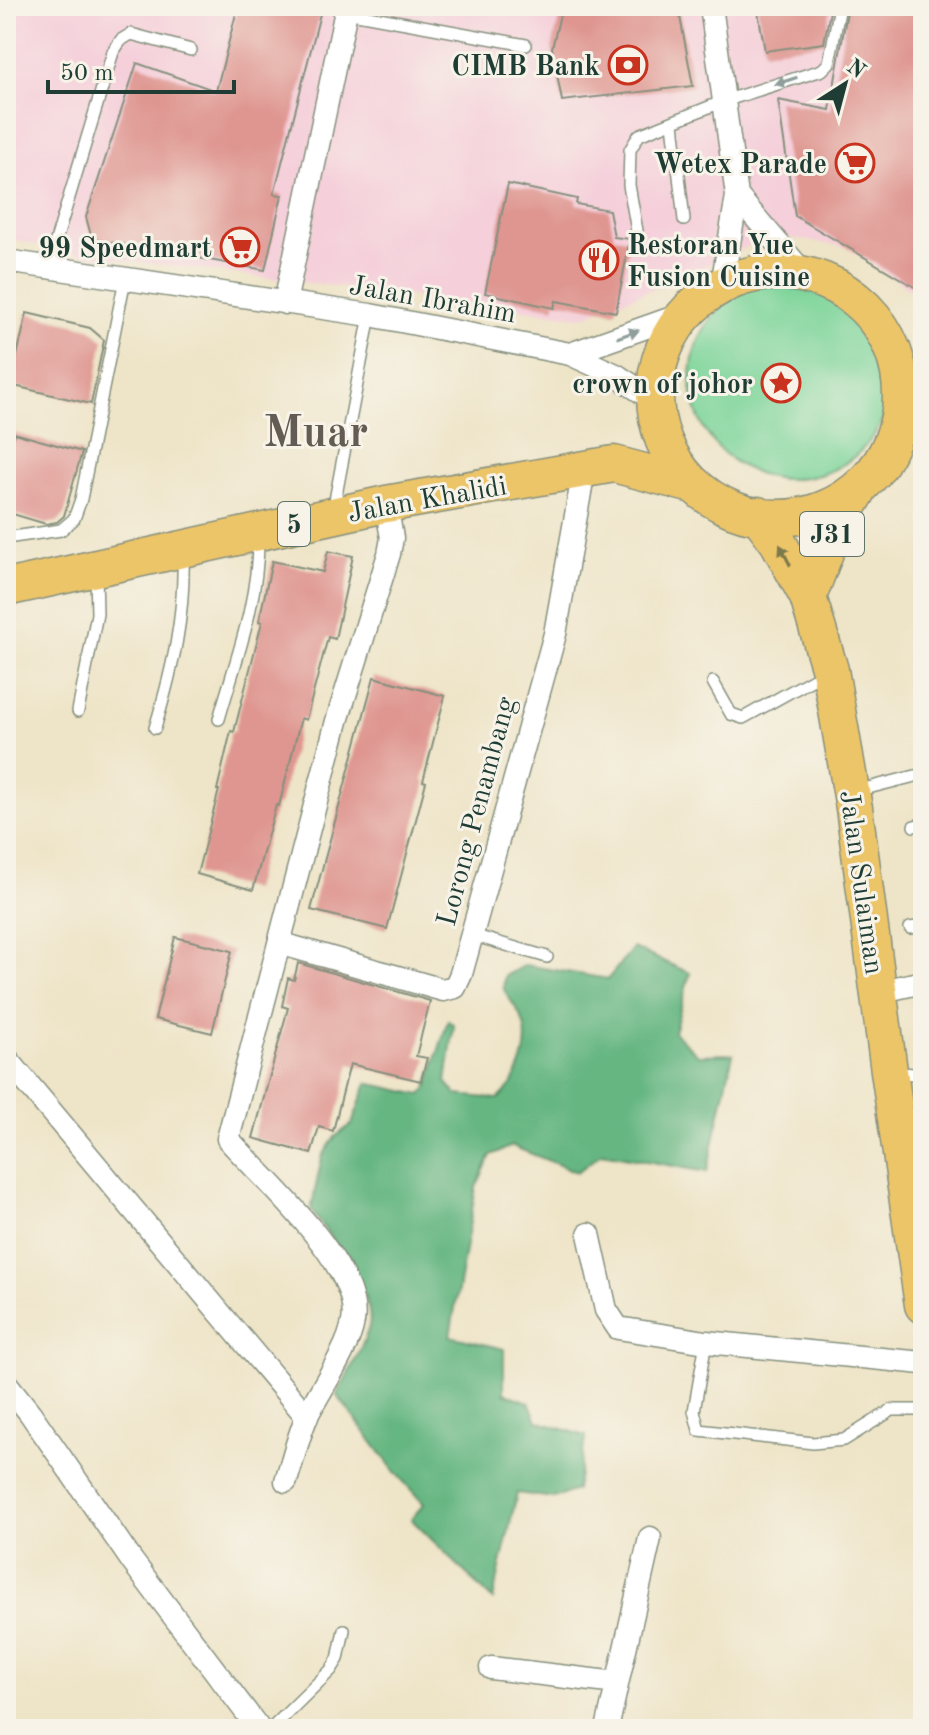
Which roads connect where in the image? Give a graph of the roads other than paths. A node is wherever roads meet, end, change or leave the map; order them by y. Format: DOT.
graph roads {
  1 [pos="711,6"];
  2 [pos="840,6"];
  3 [pos="347,9"];
  4 [pos="526,45"];
  5 [pos="191,50"];
  6 [pos="724,101"];
  7 [pos="673,123"];
  8 [pos="737,196"];
  9 [pos="684,220"];
  10 [pos="637,231"];
  11 [pos="6,261"];
  12 [pos="48,267"];
  13 [pos="806,276"];
  14 [pos="125,279"];
  15 [pos="722,285"];
  16 [pos="285,303"];
  17 [pos="686,313"];
  18 [pos="370,315"];
  19 [pos="886,334"];
  20 [pos="923,353"];
  21 [pos="570,354"];
  22 [pos="654,407"];
  23 [pos="923,426"];
  24 [pos="880,464"];
  25 [pos="599,467"];
  26 [pos="689,484"];
  27 [pos="386,504"];
  28 [pos="758,515"];
  29 [pos="332,516"];
  30 [pos="257,532"];
  31 [pos="6,538"];
  32 [pos="183,549"];
  33 [pos="96,568"];
  34 [pos="6,588"];
  35 [pos="808,597"];
  36 [pos="830,670"];
  37 [pos="713,682"];
  38 [pos="78,711"];
  39 [pos="219,719"];
  40 [pos="155,728"];
  41 [pos="923,774"];
  42 [pos="852,792"];
  43 [pos="472,935"];
  44 [pos="279,943"];
  45 [pos="547,957"];
  46 [pos="923,982"];
  47 [pos="878,992"];
  48 [pos="8,1060"];
  49 [pos="906,1073"];
  50 [pos="589,1234"];
  51 [pos="920,1254"];
  52 [pos="923,1305"];
  53 [pos="706,1342"];
  54 [pos="923,1363"];
  55 [pos="6,1383"];
  56 [pos="923,1410"];
  57 [pos="307,1417"];
  58 [pos="286,1481"];
  59 [pos="650,1538"];
  60 [pos="344,1630"];
  61 [pos="491,1668"];
  62 [pos="617,1683"];
  63 [pos="259,1729"];
  64 [pos="271,1729"];
  65 [pos="607,1729"];
  1 -- 6 [label="street"];
  2 -- 6 [label="lane, one-way"];
  3 -- 4 [label="lane"];
  3 -- 16 [label="street"];
  5 -- 12 [label="lane"];
  6 -- 7 [label="lane"];
  6 -- 8 [label="street"];
  7 -- 9 [label="lane"];
  7 -- 10 [label="lane"];
  8 -- 13 [label="street"];
  8 -- 15 [label="street"];
  11 -- 12 [label="street, Jalan Ibrahim"];
  12 -- 14 [label="street, Jalan Ibrahim"];
  13 -- 15 [label="main road"];
  13 -- 19 [label="main road"];
  14 -- 16 [label="street, Jalan Ibrahim"];
  14 -- 31 [label="lane"];
  15 -- 17 [label="main road"];
  16 -- 18 [label="street, Jalan Ibrahim"];
  21 -- 17 [label="street, one-way"];
  17 -- 22 [label="main road"];
  18 -- 21 [label="street, Jalan Ibrahim"];
  18 -- 29 [label="lane"];
  19 -- 20 [label="main road"];
  19 -- 24 [label="main road"];
  21 -- 22 [label="street, Jalan Ibrahim"];
  22 -- 25 [label="main road"];
  22 -- 26 [label="main road"];
  23 -- 24 [label="main road, 5"];
  24 -- 28 [label="main road, 5"];
  24 -- 35 [label="main road, J31"];
  25 -- 26 [label="main road, 5"];
  25 -- 27 [label="main road, Jalan Khalidi / 5"];
  25 -- 43 [label="street, Lorong Penambang"];
  26 -- 28 [label="main road, 5"];
  27 -- 29 [label="main road, Jalan Khalidi / 5"];
  27 -- 44 [label="street"];
  35 -- 28 [label="main road, J31, one-way"];
  29 -- 30 [label="main road, Jalan Khalidi / 5"];
  30 -- 32 [label="main road, Jalan Khalidi / 5"];
  30 -- 39 [label="lane"];
  32 -- 33 [label="main road, Jalan Khalidi / 5"];
  32 -- 40 [label="lane"];
  33 -- 34 [label="main road, Jalan Khalidi / 5"];
  33 -- 38 [label="lane"];
  35 -- 36 [label="main road, Jalan Sulaiman / J31"];
  36 -- 37 [label="lane"];
  36 -- 42 [label="main road, Jalan Sulaiman / J31"];
  41 -- 42 [label="lane"];
  42 -- 47 [label="main road, Jalan Sulaiman / J31"];
  43 -- 44 [label="street, Lorong Penambang"];
  43 -- 45 [label="lane"];
  44 -- 57 [label="street"];
  46 -- 47 [label="street"];
  47 -- 49 [label="main road, Jalan Sulaiman / J31"];
  48 -- 57 [label="street"];
  49 -- 51 [label="main road, Jalan Sulaiman / J31"];
  50 -- 53 [label="street"];
  51 -- 52 [label="main road, Jalan Sulaiman / J31"];
  53 -- 54 [label="street"];
  53 -- 56 [label="lane"];
  55 -- 63 [label="street"];
  57 -- 58 [label="street"];
  59 -- 62 [label="street"];
  60 -- 64 [label="lane"];
  61 -- 62 [label="street"];
  62 -- 65 [label="street"];
}
